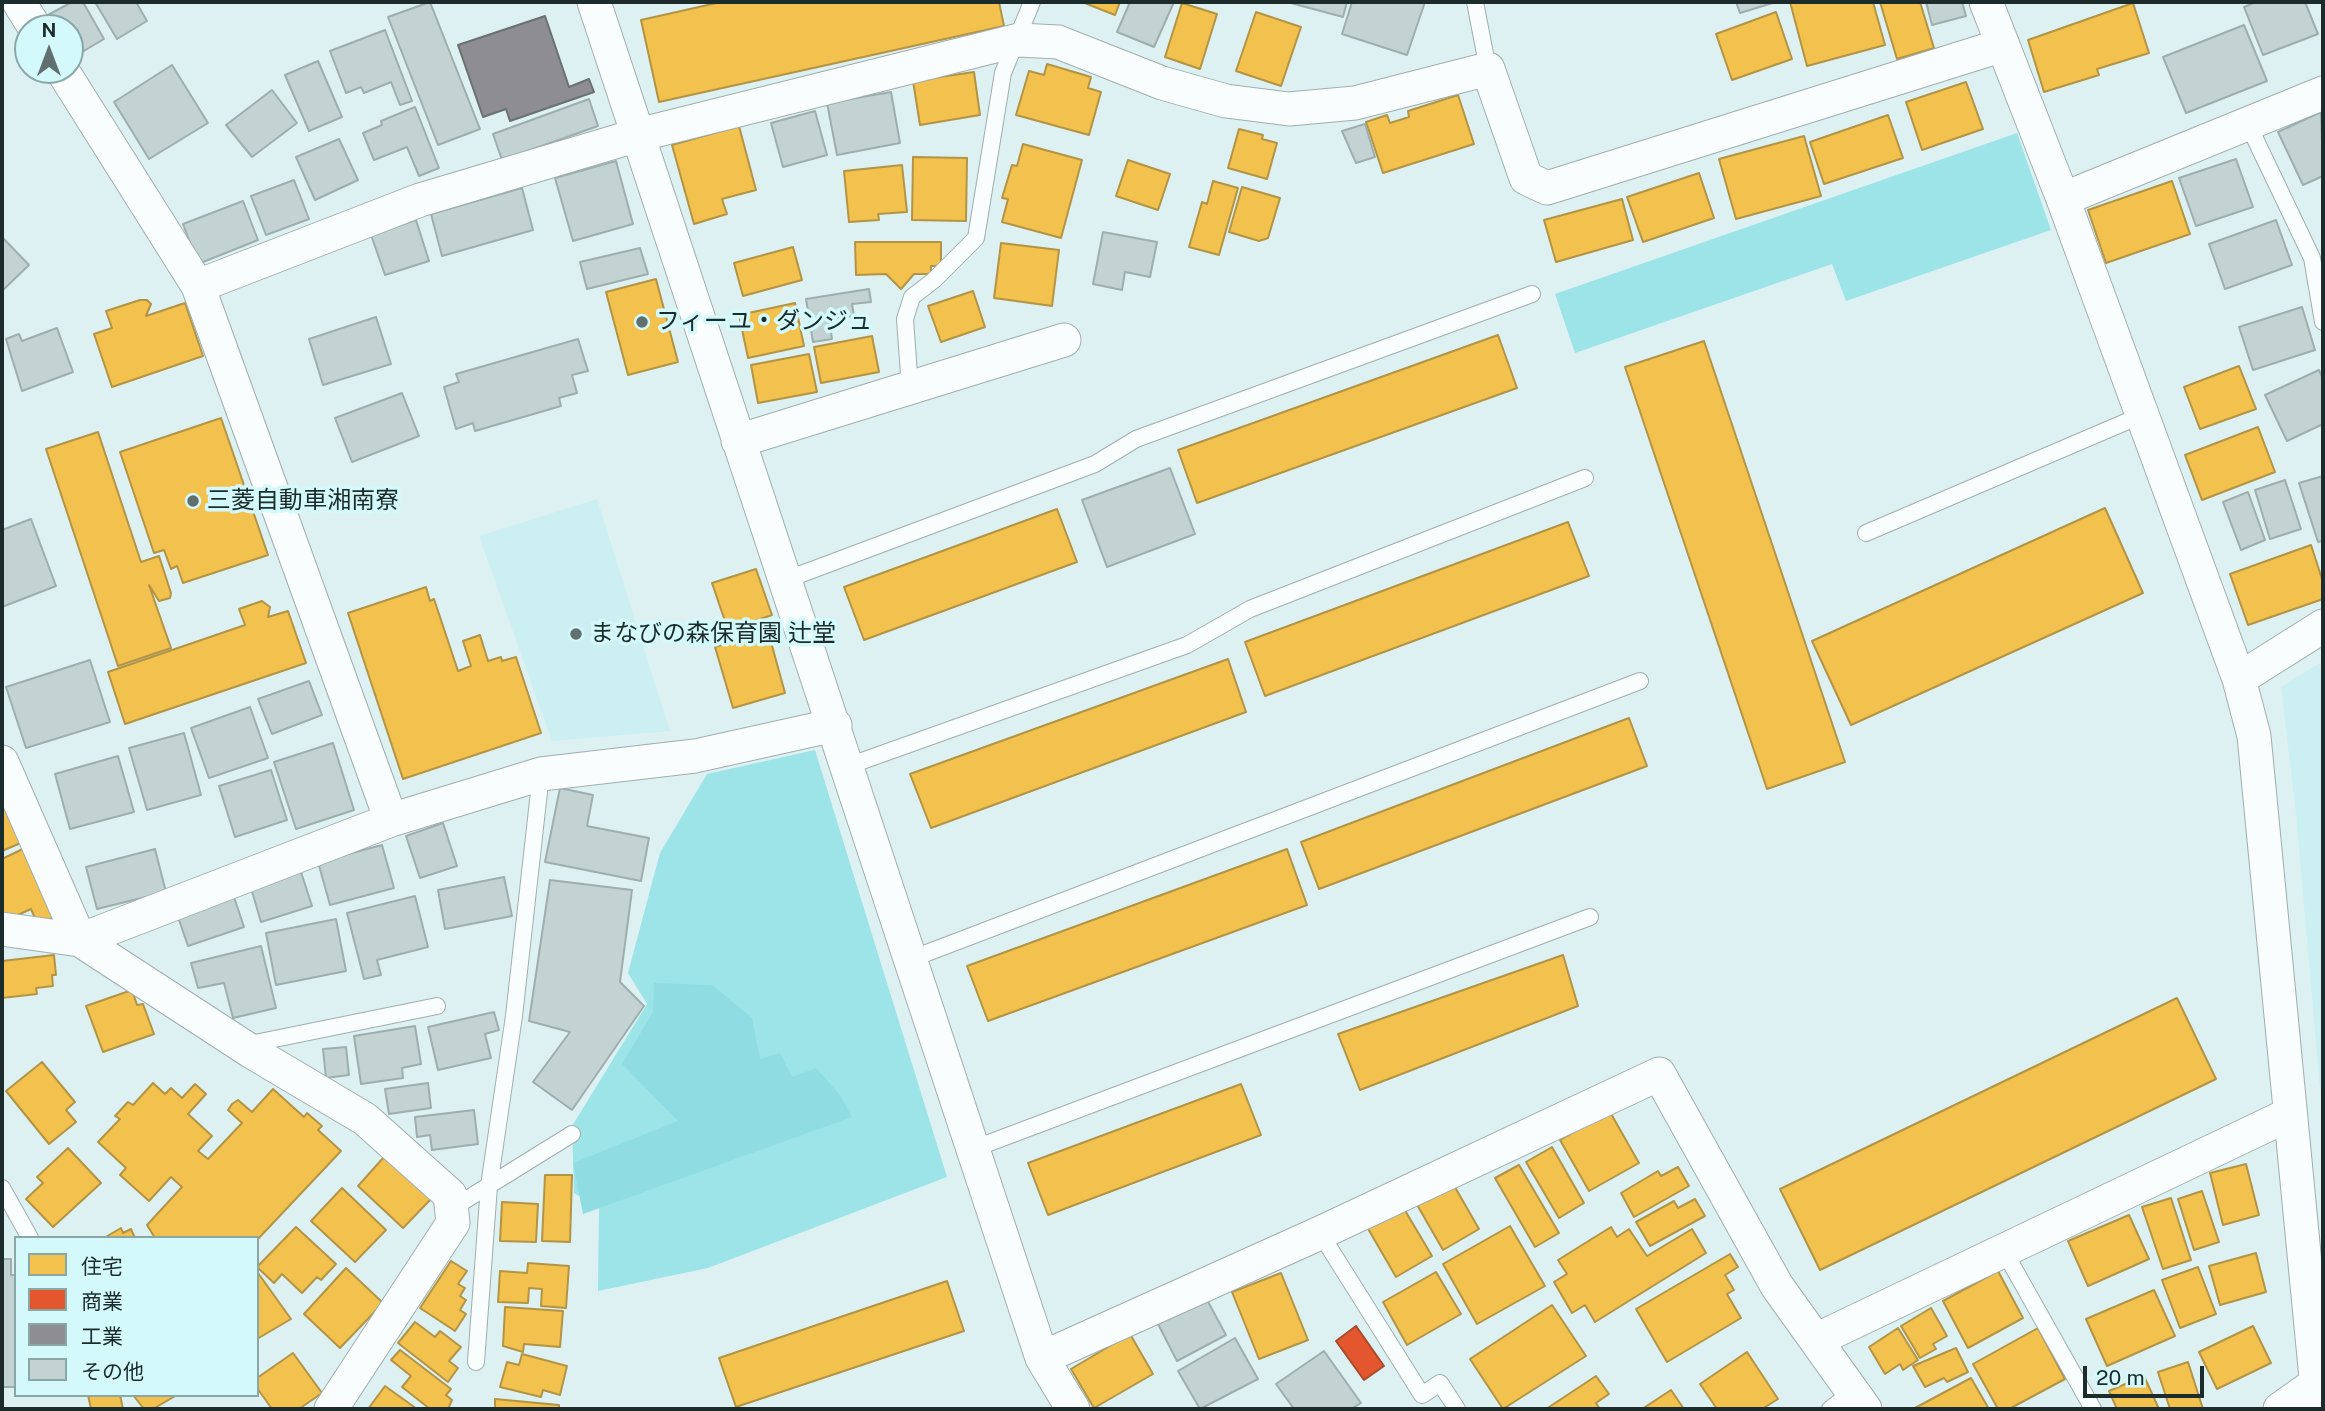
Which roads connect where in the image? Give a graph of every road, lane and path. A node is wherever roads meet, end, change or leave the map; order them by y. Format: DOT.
graph roads {
  1 [pos="594,2"];
  2 [pos="1032,2"];
  3 [pos="1475,2"];
  4 [pos="1986,2"];
  5 [pos="1019,40"];
  6 [pos="2003,45"];
  7 [pos="1488,69"];
  8 [pos="71,84"];
  9 [pos="2323,93"];
  10 [pos="2248,124"];
  11 [pos="638,135"];
  12 [pos="2063,199"];
  13 [pos="198,286"];
  14 [pos="1532,293"];
  15 [pos="2323,322"];
  16 [pos="1064,340"];
  17 [pos="910,388"];
  18 [pos="2142,415"];
  19 [pos="738,441"];
  20 [pos="1585,478"];
  21 [pos="1866,533"];
  22 [pos="788,579"];
  23 [pos="2323,626"];
  24 [pos="2239,679"];
  25 [pos="1640,681"];
  26 [pos="835,725"];
  27 [pos="2,762"];
  28 [pos="848,766"];
  29 [pos="541,774"];
  30 [pos="391,820"];
  31 [pos="1590,917"];
  32 [pos="2,929"];
  33 [pos="80,940"];
  34 [pos="911,959"];
  35 [pos="437,1006"];
  36 [pos="243,1045"];
  37 [pos="2290,1114"];
  38 [pos="572,1134"];
  39 [pos="973,1149"];
  40 [pos="489,1186"];
  41 [pos="2,1188"];
  42 [pos="451,1209"];
  43 [pos="1320,1233"];
  44 [pos="29,1236"];
  45 [pos="2004,1251"];
  46 [pos="1816,1340"];
  47 [pos="1042,1358"];
  48 [pos="476,1362"];
  49 [pos="2318,1396"];
  50 [pos="1849,1404"];
  51 [pos="331,1409"];
  52 [pos="1073,1409"];
  53 [pos="1457,1409"];
  54 [pos="2093,1409"];
  55 [pos="2280,1409"];
  1 -- 11 [label="street"];
  2 -- 5 [label="lane"];
  3 -- 7 [label="lane"];
  4 -- 6 [label="street"];
  5 -- 7 [label="street"];
  5 -- 11 [label="street"];
  5 -- 17 [label="lane"];
  6 -- 7 [label="street"];
  6 -- 12 [label="street"];
  8 -- 13 [label="street"];
  9 -- 10 [label="street"];
  10 -- 12 [label="street"];
  10 -- 15 [label="lane"];
  11 -- 13 [label="street"];
  11 -- 19 [label="street"];
  12 -- 18 [label="street"];
  13 -- 30 [label="street"];
  14 -- 22 [label="lane"];
  16 -- 17 [label="street"];
  17 -- 19 [label="street"];
  18 -- 21 [label="lane"];
  18 -- 24 [label="street"];
  19 -- 22 [label="street"];
  20 -- 28 [label="lane"];
  22 -- 26 [label="street"];
  23 -- 24 [label="street"];
  24 -- 37 [label="street"];
  25 -- 34 [label="lane"];
  26 -- 28 [label="street"];
  26 -- 29 [label="street"];
  27 -- 33 [label="street"];
  28 -- 34 [label="street"];
  29 -- 30 [label="street"];
  29 -- 40 [label="lane"];
  30 -- 33 [label="street"];
  31 -- 39 [label="lane"];
  32 -- 33 [label="street"];
  33 -- 36 [label="street"];
  34 -- 39 [label="street"];
  35 -- 36 [label="lane"];
  36 -- 42 [label="street"];
  37 -- 45 [label="street"];
  37 -- 49 [label="street"];
  38 -- 40 [label="lane"];
  39 -- 47 [label="street"];
  40 -- 42 [label="lane"];
  40 -- 48 [label="lane"];
  41 -- 44 [label="lane"];
  42 -- 51 [label="street"];
  43 -- 46 [label="street"];
  43 -- 47 [label="street"];
  43 -- 53 [label="lane"];
  45 -- 46 [label="street"];
  45 -- 54 [label="lane"];
  46 -- 50 [label="street"];
  47 -- 52 [label="street"];
  49 -- 55 [label="street"];
}
